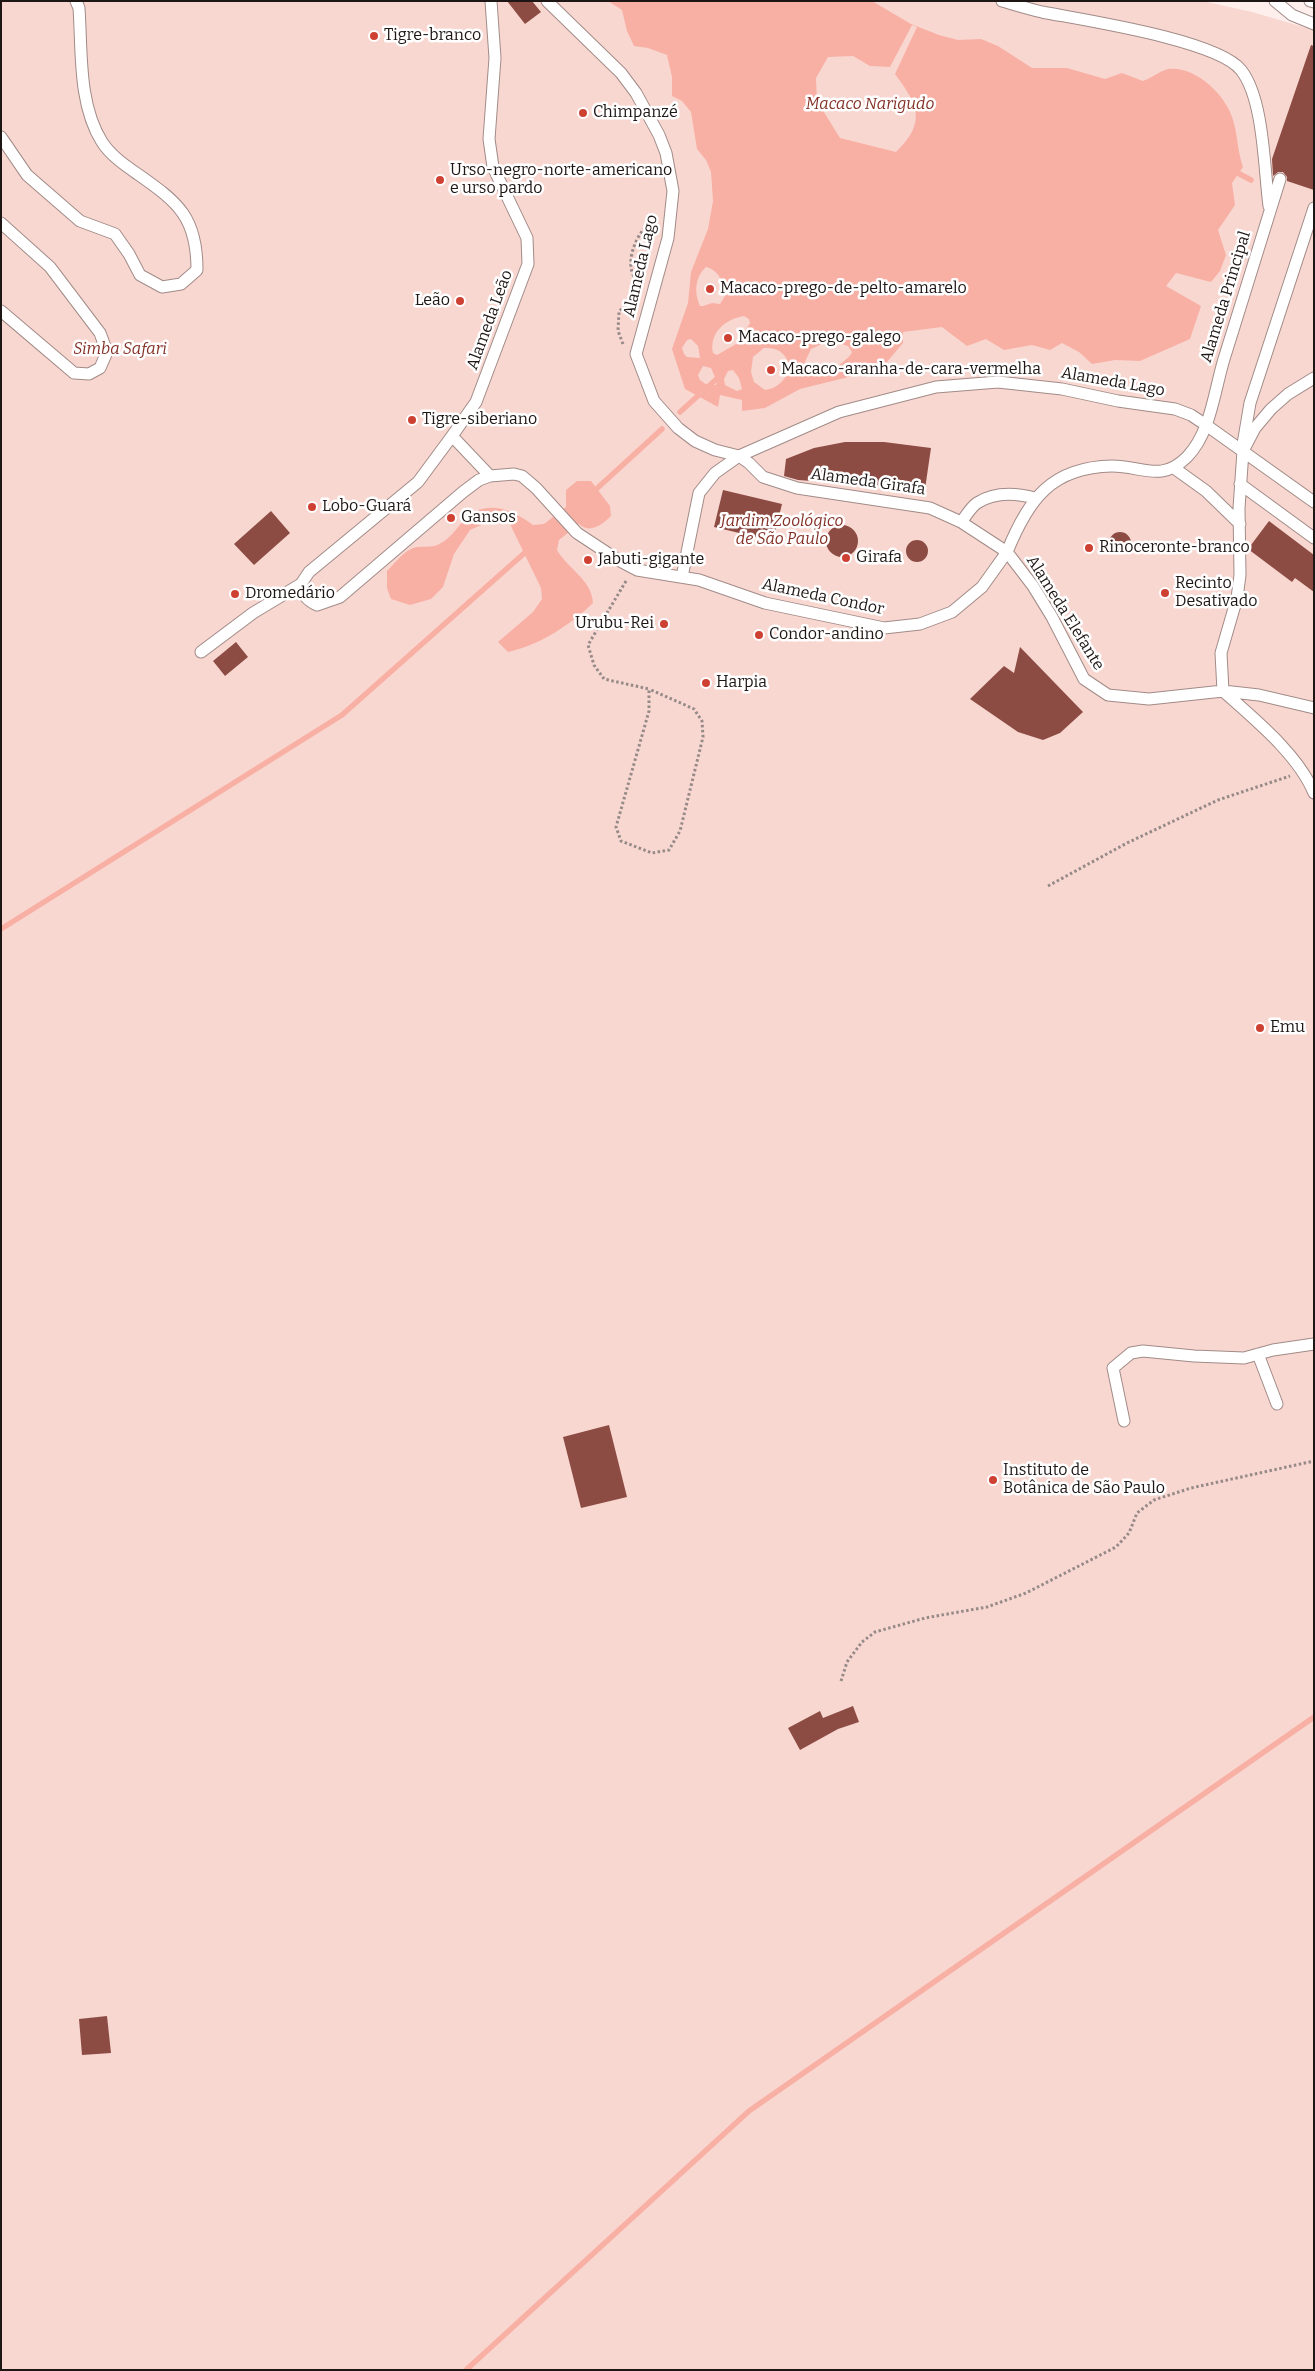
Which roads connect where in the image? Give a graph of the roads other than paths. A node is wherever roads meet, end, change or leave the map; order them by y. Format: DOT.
graph roads {
  1 [pos="76,1"];
  2 [pos="491,1"];
  3 [pos="547,1"];
  4 [pos="1002,1"];
  5 [pos="1274,1"];
  6 [pos="1310,1"];
  7 [pos="1314,2"];
  8 [pos="1314,24"];
  9 [pos="1,137"];
  10 [pos="1280,179"];
  11 [pos="1314,208"];
  12 [pos="1270,210"];
  13 [pos="1,223"];
  14 [pos="1,311"];
  15 [pos="1314,378"];
  16 [pos="1206,425"];
  17 [pos="452,436"];
  18 [pos="1243,451"];
  19 [pos="739,456"];
  20 [pos="1174,468"];
  21 [pos="490,476"];
  22 [pos="1240,484"];
  23 [pos="1035,498"];
  24 [pos="1314,502"];
  25 [pos="962,522"];
  26 [pos="1240,524"];
  27 [pos="1314,538"];
  28 [pos="1007,552"];
  29 [pos="682,577"];
  30 [pos="301,584"];
  31 [pos="201,652"];
  32 [pos="1223,691"];
  33 [pos="1314,708"];
  34 [pos="1314,793"];
  35 [pos="1314,1344"];
  36 [pos="1258,1354"];
  37 [pos="1277,1404"];
  38 [pos="1124,1421"];
  1 -- 9 [label="lane"];
  2 -- 17 [label="lane, Alameda Leão"];
  3 -- 19 [label="lane, Alameda Lago"];
  4 -- 12 [label="lane"];
  5 -- 8 [label="lane"];
  6 -- 7 [label="lane"];
  10 -- 12 [label="lane, Alameda Principal"];
  11 -- 18 [label="lane"];
  12 -- 16 [label="lane, Alameda Principal"];
  13 -- 14 [label="lane"];
  15 -- 18 [label="lane"];
  16 -- 18 [label="lane, Alameda Lago"];
  16 -- 19 [label="lane, Alameda Lago"];
  16 -- 20 [label="lane"];
  17 -- 21 [label="lane"];
  17 -- 30 [label="lane, Alameda Leão"];
  18 -- 22 [label="lane"];
  18 -- 24 [label="lane, Alameda Lago"];
  19 -- 25 [label="lane, Alameda Girafa"];
  19 -- 29 [label="lane, Alameda Lago"];
  20 -- 23 [label="lane, Alameda Elefante"];
  20 -- 26 [label="lane"];
  21 -- 29 [label="lane, Alameda Condor"];
  21 -- 30 [label="lane"];
  22 -- 26 [label="lane"];
  22 -- 27 [label="lane"];
  23 -- 25 [label="lane"];
  23 -- 28 [label="lane, Alameda Elefante"];
  25 -- 28 [label="lane, Alameda Girafa"];
  26 -- 32 [label="lane"];
  28 -- 29 [label="lane, Alameda Condor"];
  28 -- 32 [label="lane, Alameda Elefante"];
  30 -- 31 [label="lane, Alameda Leão"];
  32 -- 33 [label="lane, Alameda Elefante"];
  32 -- 34 [label="lane"];
  35 -- 36 [label="lane"];
  36 -- 37 [label="lane"];
  36 -- 38 [label="lane"];
}
